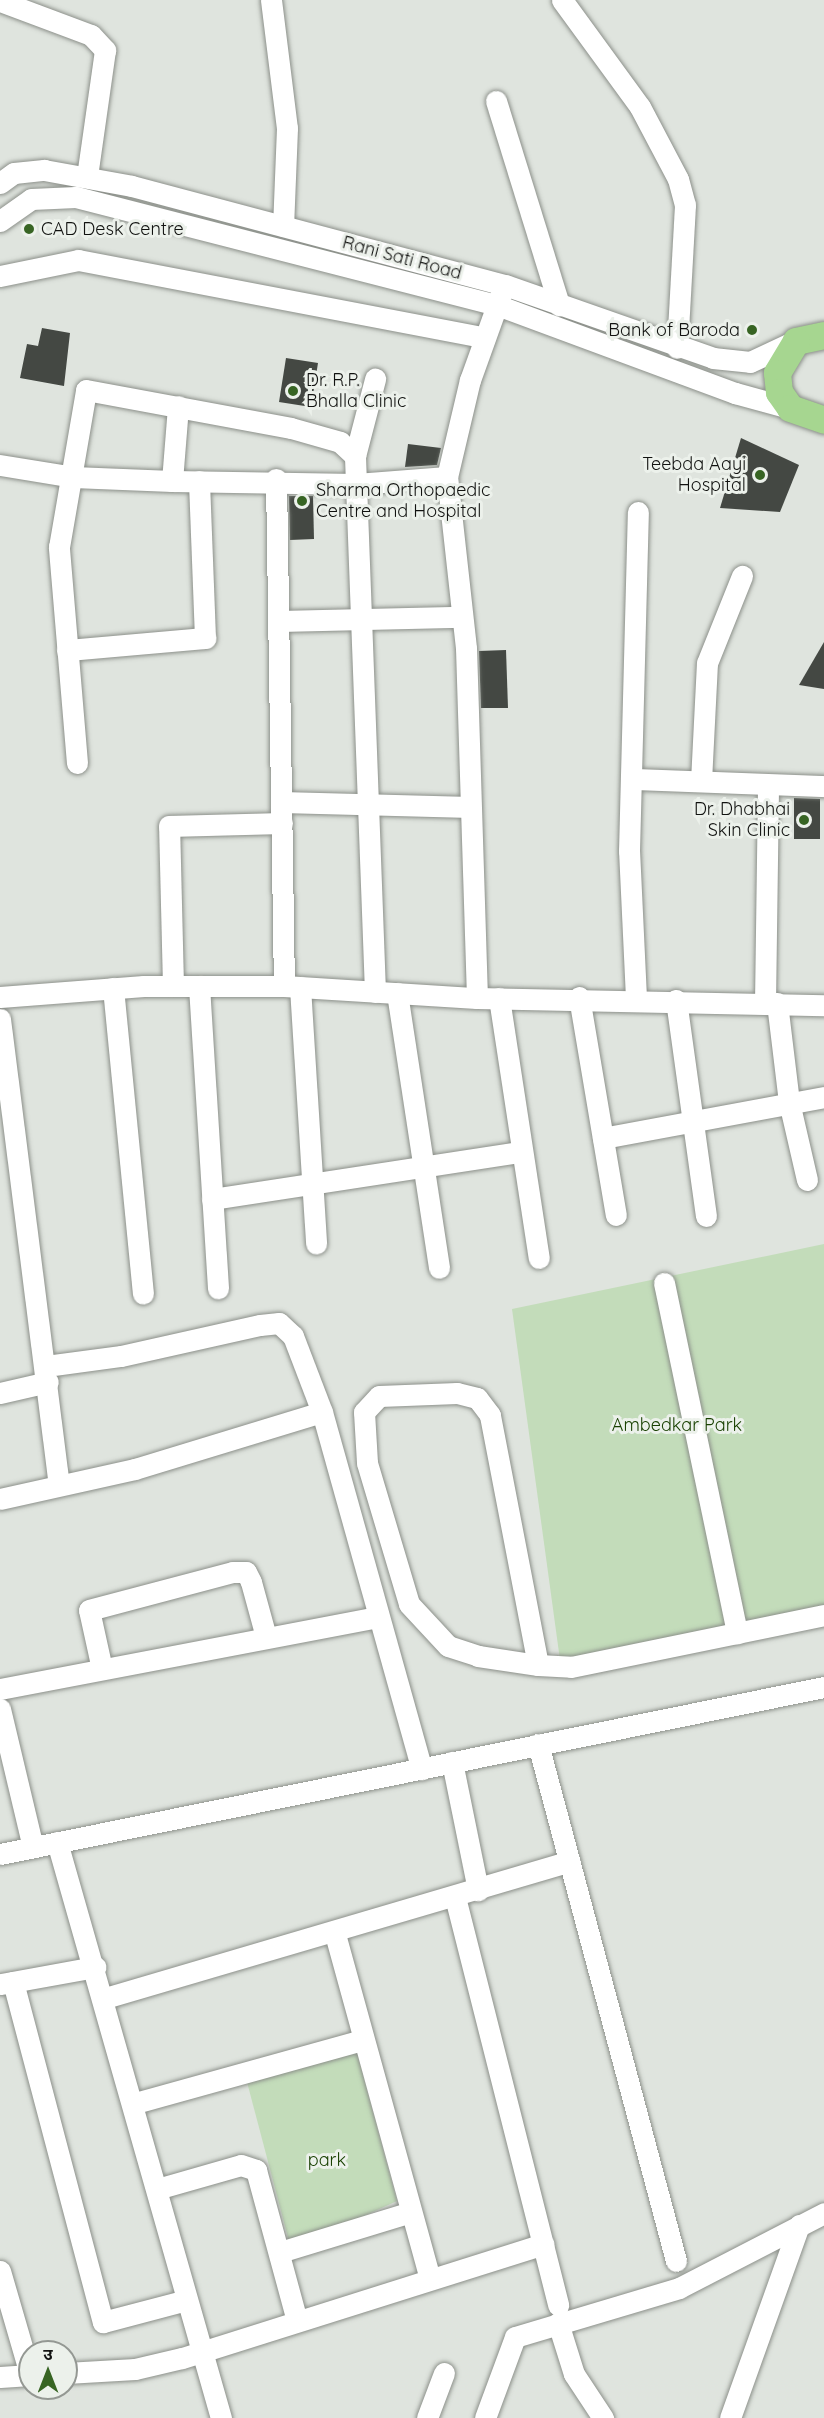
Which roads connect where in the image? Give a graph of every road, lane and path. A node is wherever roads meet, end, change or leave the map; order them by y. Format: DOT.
graph roads {
  1 [pos="271,0"];
  2 [pos="0,1"];
  3 [pos="571,2"];
  4 [pos="496,101"];
  5 [pos="5,175"];
  6 [pos="87,176"];
  7 [pos="31,199"];
  8 [pos="0,221"];
  9 [pos="283,226"];
  10 [pos="0,276"];
  11 [pos="505,285"];
  12 [pos="497,305"];
  13 [pos="559,305"];
  14 [pos="815,333"];
  15 [pos="485,338"];
  16 [pos="676,348"];
  17 [pos="375,379"];
  18 [pos="178,406"];
  19 [pos="790,408"];
  20 [pos="824,420"];
  21 [pos="356,456"];
  22 [pos="0,465"];
  23 [pos="73,477"];
  24 [pos="447,477"];
  25 [pos="276,479"];
  26 [pos="172,481"];
  27 [pos="199,481"];
  28 [pos="356,484"];
  29 [pos="638,512"];
  30 [pos="742,576"];
  31 [pos="462,617"];
  32 [pos="362,619"];
  33 [pos="279,621"];
  34 [pos="67,651"];
  35 [pos="77,763"];
  36 [pos="632,779"];
  37 [pos="700,781"];
  38 [pos="768,785"];
  39 [pos="824,786"];
  40 [pos="370,806"];
  41 [pos="470,807"];
  42 [pos="282,812"];
  43 [pos="173,986"];
  44 [pos="199,986"];
  45 [pos="292,986"];
  46 [pos="113,988"];
  47 [pos="375,992"];
  48 [pos="397,993"];
  49 [pos="0,997"];
  50 [pos="579,997"];
  51 [pos="477,998"];
  52 [pos="499,998"];
  53 [pos="636,998"];
  54 [pos="676,1000"];
  55 [pos="771,1003"];
  56 [pos="824,1005"];
  57 [pos="0,1019"];
  58 [pos="824,1097"];
  59 [pos="789,1102"];
  60 [pos="693,1119"];
  61 [pos="603,1138"];
  62 [pos="519,1152"];
  63 [pos="421,1168"];
  64 [pos="807,1180"];
  65 [pos="312,1185"];
  66 [pos="212,1199"];
  67 [pos="616,1215"];
  68 [pos="706,1216"];
  69 [pos="316,1244"];
  70 [pos="539,1258"];
  71 [pos="439,1268"];
  72 [pos="664,1282"];
  73 [pos="218,1288"];
  74 [pos="143,1294"];
  75 [pos="47,1374"];
  76 [pos="0,1393"];
  77 [pos="322,1412"];
  78 [pos="60,1484"];
  79 [pos="0,1499"];
  80 [pos="824,1615"];
  81 [pos="378,1617"];
  82 [pos="737,1633"];
  83 [pos="266,1637"];
  84 [pos="538,1665"];
  85 [pos="102,1669"];
  86 [pos="824,1687"];
  87 [pos="1,1690"];
  88 [pos="538,1744"];
  89 [pos="452,1762"];
  90 [pos="422,1769"];
  91 [pos="57,1842"];
  92 [pos="33,1847"];
  93 [pos="0,1854"];
  94 [pos="569,1861"];
  95 [pos="478,1890"];
  96 [pos="455,1897"];
  97 [pos="335,1934"];
  98 [pos="95,1967"];
  99 [pos="7,1983"];
  100 [pos="105,1998"];
  101 [pos="362,2040"];
  102 [pos="135,2103"];
  103 [pos="157,2189"];
  104 [pos="411,2212"];
  105 [pos="824,2213"];
  106 [pos="799,2225"];
  107 [pos="543,2244"];
  108 [pos="280,2252"];
  109 [pos="676,2261"];
  110 [pos="0,2271"];
  111 [pos="430,2279"];
  112 [pos="186,2300"];
  113 [pos="558,2314"];
  114 [pos="297,2321"];
  115 [pos="20,2340"];
  116 [pos="199,2351"];
  117 [pos="78,2372"];
  118 [pos="444,2373"];
  119 [pos="18,2375"];
  120 [pos="0,2377"];
  121 [pos="221,2418"];
  122 [pos="427,2418"];
  123 [pos="485,2418"];
  124 [pos="603,2418"];
  125 [pos="730,2418"];
  1 -- 9 [label="street"];
  2 -- 6 [label="street"];
  3 -- 16 [label="street"];
  4 -- 13 [label="street"];
  5 -- 6 [label="street, Rani Sati Road"];
  5 -- 7 [label="street"];
  6 -- 9 [label="street, Rani Sati Road"];
  7 -- 8 [label="street"];
  7 -- 12 [label="street"];
  9 -- 11 [label="street, Rani Sati Road"];
  10 -- 15 [label="street"];
  11 -- 12 [label="street"];
  11 -- 13 [label="street, Rani Sati Road"];
  12 -- 15 [label="street"];
  12 -- 19 [label="street"];
  13 -- 16 [label="street, Rani Sati Road"];
  14 -- 16 [label="street, Rani Sati Road"];
  14 -- 19 [label="main road"];
  15 -- 24 [label="street"];
  17 -- 21 [label="street"];
  18 -- 21 [label="street"];
  18 -- 23 [label="street"];
  18 -- 26 [label="street"];
  19 -- 20 [label="main road"];
  21 -- 28 [label="street"];
  22 -- 23 [label="street"];
  23 -- 26 [label="street"];
  23 -- 34 [label="street"];
  24 -- 28 [label="street"];
  24 -- 31 [label="street"];
  25 -- 27 [label="street"];
  25 -- 28 [label="street"];
  25 -- 33 [label="street"];
  26 -- 27 [label="street"];
  27 -- 34 [label="street"];
  28 -- 32 [label="street"];
  29 -- 36 [label="street"];
  30 -- 37 [label="street"];
  31 -- 32 [label="street"];
  31 -- 41 [label="street"];
  32 -- 33 [label="street"];
  32 -- 40 [label="street"];
  33 -- 42 [label="street"];
  34 -- 35 [label="street"];
  36 -- 37 [label="street"];
  36 -- 53 [label="street"];
  37 -- 38 [label="street"];
  38 -- 39 [label="street"];
  38 -- 55 [label="street"];
  40 -- 41 [label="street"];
  40 -- 42 [label="street"];
  40 -- 47 [label="street"];
  41 -- 51 [label="street"];
  42 -- 43 [label="street"];
  42 -- 45 [label="street"];
  43 -- 44 [label="street"];
  43 -- 46 [label="street"];
  44 -- 45 [label="street"];
  44 -- 66 [label="street"];
  45 -- 47 [label="street"];
  45 -- 65 [label="street"];
  46 -- 49 [label="street"];
  46 -- 74 [label="street"];
  47 -- 48 [label="street"];
  48 -- 51 [label="street"];
  48 -- 63 [label="street"];
  50 -- 52 [label="street"];
  50 -- 53 [label="street"];
  50 -- 61 [label="street"];
  51 -- 52 [label="street"];
  52 -- 62 [label="street"];
  53 -- 54 [label="street"];
  54 -- 55 [label="street"];
  54 -- 60 [label="street"];
  55 -- 56 [label="street"];
  55 -- 59 [label="street"];
  57 -- 75 [label="street"];
  58 -- 59 [label="street"];
  59 -- 60 [label="street"];
  59 -- 64 [label="street"];
  60 -- 61 [label="street"];
  60 -- 68 [label="street"];
  61 -- 67 [label="street"];
  62 -- 63 [label="street"];
  62 -- 70 [label="street"];
  63 -- 65 [label="street"];
  63 -- 71 [label="street"];
  65 -- 66 [label="street"];
  65 -- 69 [label="street"];
  66 -- 73 [label="street"];
  72 -- 82 [label="street"];
  75 -- 76 [label="street"];
  75 -- 77 [label="street"];
  75 -- 78 [label="street"];
  77 -- 78 [label="street"];
  77 -- 81 [label="street"];
  78 -- 79 [label="street"];
  80 -- 82 [label="street"];
  81 -- 83 [label="street"];
  81 -- 90 [label="street"];
  82 -- 84 [label="street"];
  83 -- 85 [label="street"];
  83 -- 85 [label="street"];
  84 -- 84 [label="street"];
  85 -- 87 [label="street"];
  86 -- 88 [label="street"];
  87 -- 92 [label="street"];
  88 -- 89 [label="street"];
  88 -- 94 [label="street"];
  89 -- 90 [label="street"];
  89 -- 95 [label="street"];
  90 -- 91 [label="street"];
  91 -- 92 [label="street"];
  91 -- 98 [label="street"];
  92 -- 93 [label="street"];
  94 -- 95 [label="street"];
  94 -- 109 [label="street"];
  95 -- 96 [label="street"];
  96 -- 97 [label="street"];
  96 -- 107 [label="street"];
  97 -- 100 [label="street"];
  97 -- 101 [label="street"];
  98 -- 99 [label="street"];
  98 -- 100 [label="street"];
  99 -- 112 [label="street"];
  100 -- 102 [label="street"];
  101 -- 102 [label="street"];
  101 -- 104 [label="street"];
  102 -- 103 [label="street"];
  103 -- 108 [label="street"];
  103 -- 112 [label="street"];
  104 -- 108 [label="street"];
  104 -- 111 [label="street"];
  105 -- 106 [label="street"];
  106 -- 113 [label="street"];
  106 -- 125 [label="street"];
  107 -- 111 [label="street"];
  107 -- 113 [label="street"];
  108 -- 114 [label="street"];
  110 -- 115 [label="street"];
  111 -- 114 [label="street"];
  112 -- 116 [label="street"];
  113 -- 123 [label="street"];
  113 -- 124 [label="street"];
  114 -- 116 [label="street"];
  116 -- 117 [label="street"];
  116 -- 121 [label="street"];
  118 -- 122 [label="street"];
  119 -- 120 [label="street"];
}
